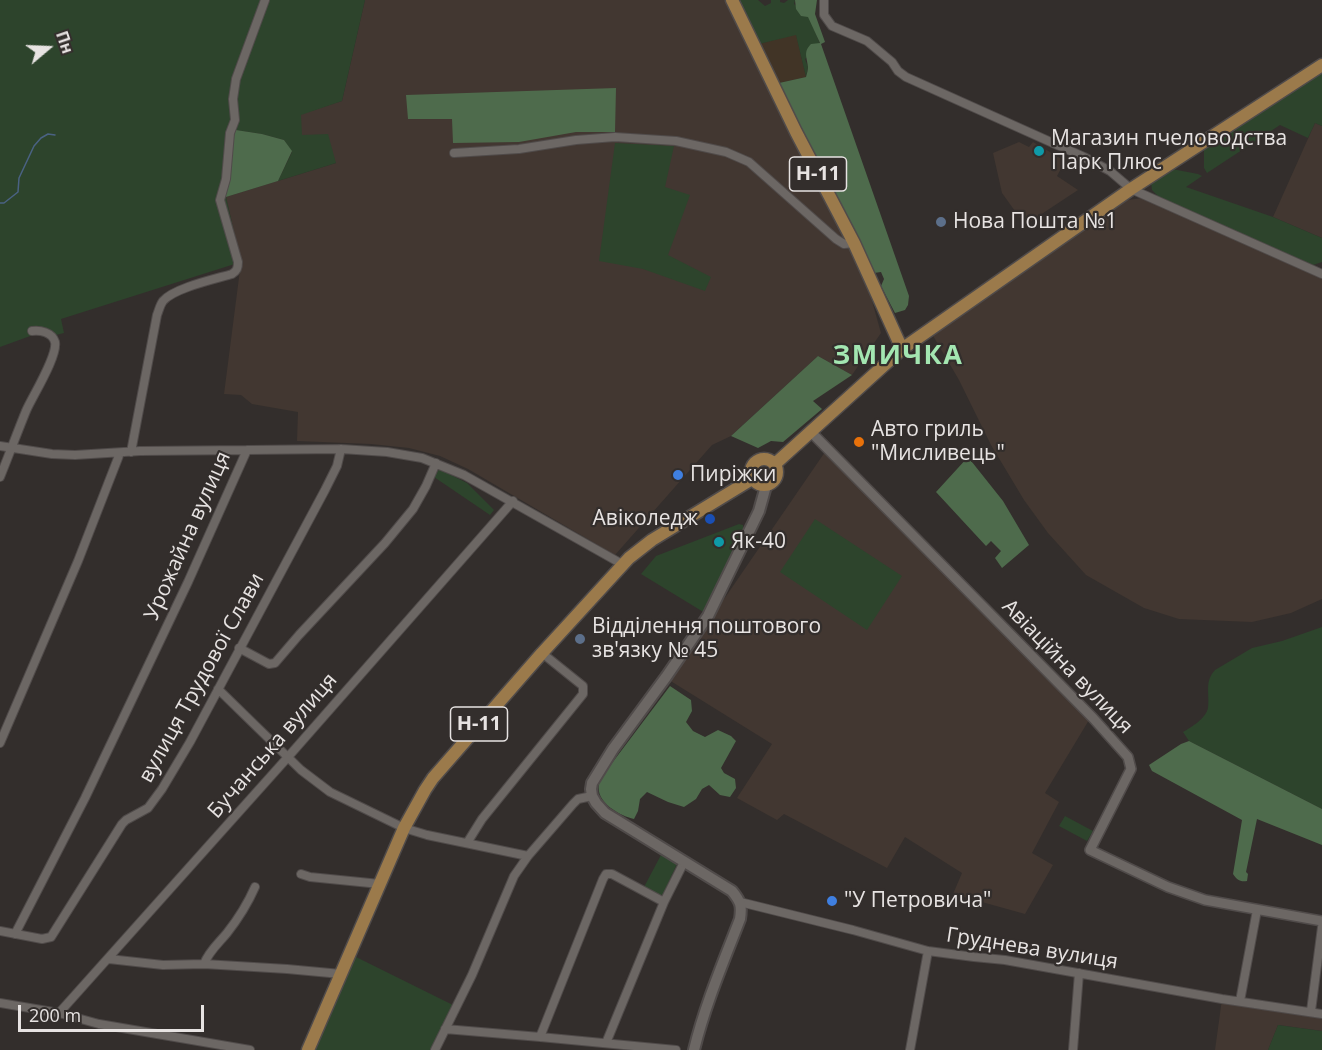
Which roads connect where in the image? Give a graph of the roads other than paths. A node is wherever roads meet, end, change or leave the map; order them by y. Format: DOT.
graph roads {
  1 [pos="265,0"];
  2 [pos="732,0"];
  3 [pos="824,0"];
  4 [pos="1322,64"];
  5 [pos="454,153"];
  6 [pos="1131,189"];
  7 [pos="854,243"];
  8 [pos="1322,274"];
  9 [pos="32,331"];
  10 [pos="902,349"];
  11 [pos="811,432"];
  12 [pos="0,446"];
  13 [pos="12,449"];
  14 [pos="341,449"];
  15 [pos="247,450"];
  16 [pos="131,452"];
  17 [pos="120,453"];
  18 [pos="436,463"];
  19 [pos="775,464"];
  20 [pos="0,477"];
  21 [pos="752,479"];
  22 [pos="766,486"];
  23 [pos="513,501"];
  24 [pos="622,564"];
  25 [pos="239,648"];
  26 [pos="542,653"];
  27 [pos="218,689"];
  28 [pos="0,743"];
  29 [pos="288,757"];
  30 [pos="592,796"];
  31 [pos="404,828"];
  32 [pos="467,843"];
  33 [pos="528,856"];
  34 [pos="684,861"];
  35 [pos="301,874"];
  36 [pos="380,884"];
  37 [pos="255,887"];
  38 [pos="664,902"];
  39 [pos="740,902"];
  40 [pos="1257,909"];
  41 [pos="1322,921"];
  42 [pos="1322,927"];
  43 [pos="0,931"];
  44 [pos="15,934"];
  45 [pos="928,951"];
  46 [pos="108,959"];
  47 [pos="204,964"];
  48 [pos="1079,973"];
  49 [pos="341,975"];
  50 [pos="1240,1001"];
  51 [pos="0,1003"];
  52 [pos="1311,1011"];
  53 [pos="59,1013"];
  54 [pos="1322,1014"];
  55 [pos="445,1029"];
  56 [pos="540,1036"];
  57 [pos="606,1043"];
  58 [pos="250,1050"];
  59 [pos="308,1050"];
  60 [pos="435,1050"];
  61 [pos="676,1050"];
  62 [pos="694,1050"];
  63 [pos="910,1050"];
  64 [pos="1073,1050"];
  1 -- 16 [label="street"];
  2 -- 7 [label="main road, Н-11"];
  3 -- 6 [label="street"];
  4 -- 6 [label="main road"];
  5 -- 7 [label="street"];
  6 -- 8 [label="street"];
  6 -- 10 [label="main road"];
  7 -- 10 [label="main road, Н-11"];
  9 -- 13 [label="street"];
  10 -- 11 [label="main road, Н-11"];
  11 -- 19 [label="main road, Н-11"];
  11 -- 40 [label="street, Авіаційна вулиця"];
  12 -- 13 [label="street"];
  13 -- 17 [label="street"];
  13 -- 20 [label="street"];
  14 -- 15 [label="street, Урожайна вулиця"];
  14 -- 18 [label="street, Урожайна вулиця"];
  14 -- 25 [label="street, вулиця Трудової Слави"];
  15 -- 16 [label="street"];
  15 -- 44 [label="street, Урожайна вулиця"];
  16 -- 17 [label="street"];
  17 -- 28 [label="street"];
  18 -- 23 [label="street, Урожайна вулиця"];
  18 -- 25 [label="street"];
  19 -- 21 [label="main road, Н-11"];
  19 -- 22 [label="main road, Н-11"];
  21 -- 22 [label="main road"];
  21 -- 24 [label="main road, Н-11"];
  22 -- 30 [label="main road"];
  23 -- 24 [label="street, Урожайна вулиця"];
  23 -- 29 [label="street, Бучанська вулиця"];
  24 -- 26 [label="main road, Н-11"];
  25 -- 27 [label="street, вулиця Трудової Слави"];
  26 -- 31 [label="main road, Н-11"];
  26 -- 32 [label="street"];
  27 -- 29 [label="street"];
  27 -- 44 [label="street, вулиця Трудової Слави"];
  29 -- 31 [label="street"];
  29 -- 46 [label="street, Бучанська вулиця"];
  30 -- 33 [label="street"];
  30 -- 34 [label="main road"];
  31 -- 32 [label="street"];
  31 -- 36 [label="main road, Н-11"];
  32 -- 33 [label="street"];
  33 -- 55 [label="street"];
  34 -- 38 [label="street"];
  34 -- 39 [label="main road"];
  35 -- 36 [label="street"];
  36 -- 49 [label="main road, Н-11"];
  37 -- 47 [label="street"];
  38 -- 56 [label="street"];
  38 -- 57 [label="street"];
  39 -- 45 [label="street, Груднева вулиця"];
  39 -- 62 [label="main road"];
  40 -- 41 [label="street, Авіаційна вулиця"];
  40 -- 50 [label="street"];
  42 -- 52 [label="street"];
  43 -- 44 [label="street"];
  45 -- 48 [label="street, Груднева вулиця"];
  45 -- 63 [label="street"];
  46 -- 47 [label="street"];
  46 -- 53 [label="street, Бучанська вулиця"];
  47 -- 49 [label="street"];
  48 -- 50 [label="street, Груднева вулиця"];
  48 -- 64 [label="street"];
  49 -- 59 [label="main road, Н-11"];
  50 -- 52 [label="street, Груднева вулиця"];
  51 -- 53 [label="street"];
  52 -- 54 [label="street, Груднева вулиця"];
  53 -- 58 [label="street"];
  55 -- 56 [label="street"];
  55 -- 60 [label="street"];
  56 -- 57 [label="street"];
  57 -- 61 [label="street"];
}
